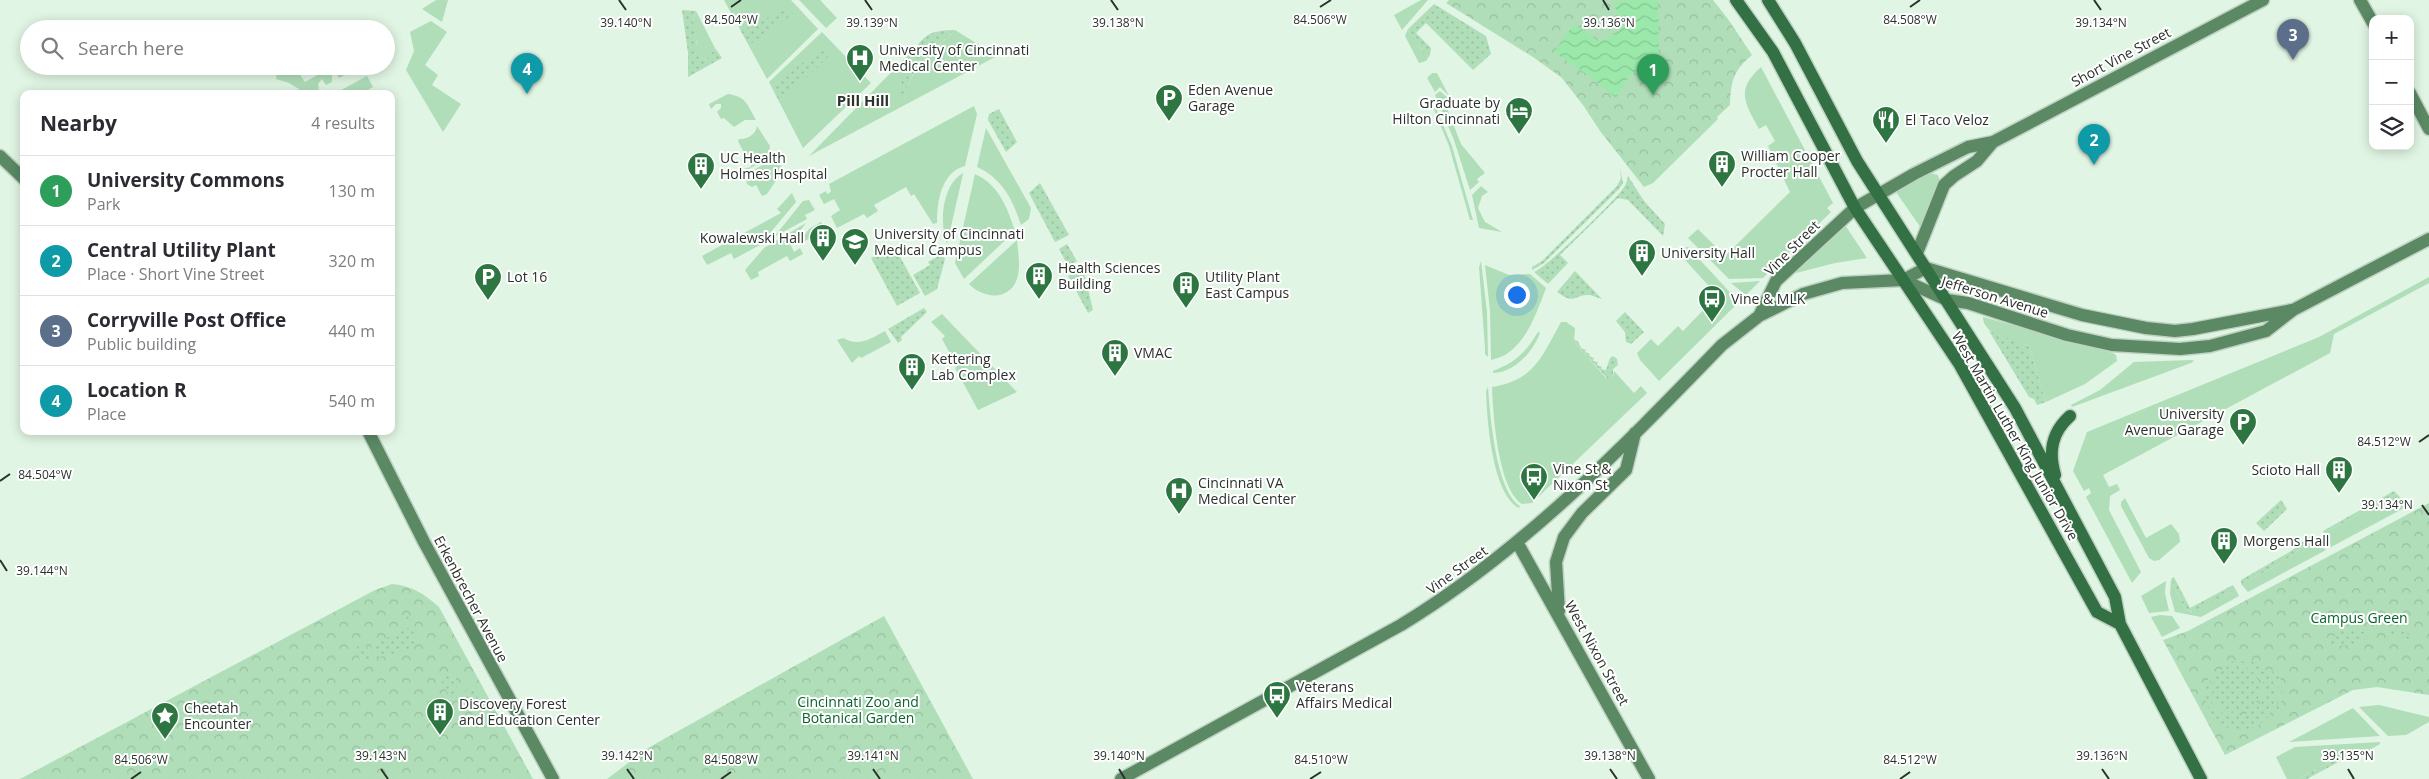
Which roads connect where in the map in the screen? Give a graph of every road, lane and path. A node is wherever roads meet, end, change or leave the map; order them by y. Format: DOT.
graph roads {
  1 [pos="1736,0"];
  2 [pos="1768,0"];
  3 [pos="2264,0"];
  4 [pos="2360,0"];
  5 [pos="2369,16"];
  6 [pos="2414,101"];
  7 [pos="2429,129"];
  8 [pos="1993,142"];
  9 [pos="0,156"];
  10 [pos="20,175"];
  11 [pos="1878,194"];
  12 [pos="1855,208"];
  13 [pos="2429,239"];
  14 [pos="1917,253"];
  15 [pos="1926,268"];
  16 [pos="1903,280"];
  17 [pos="1947,300"];
  18 [pos="2293,310"];
  19 [pos="1759,316"];
  20 [pos="2070,416"];
  21 [pos="1636,432"];
  22 [pos="370,435"];
  23 [pos="2063,498"];
  24 [pos="1518,542"];
  25 [pos="1560,616"];
  26 [pos="2120,624"];
  27 [pos="553,779"];
  28 [pos="1121,779"];
  29 [pos="1649,779"];
  30 [pos="2201,779"];
  1 -- 12 [label="main road, West Martin Luther King Junior Drive"];
  2 -- 11 [label="main road, West Martin Luther King Junior Drive"];
  3 -- 8 [label="main road, Short Vine Street"];
  4 -- 5 [label="main road"];
  6 -- 7 [label="main road"];
  8 -- 11 [label="main road, Short Vine Street"];
  8 -- 14 [label="main road, Short Vine Street"];
  9 -- 10 [label="main road"];
  11 -- 12 [label="main road, Short Vine Street"];
  11 -- 14 [label="main road, West Martin Luther King Junior Drive"];
  12 -- 16 [label="main road, West Martin Luther King Junior Drive"];
  12 -- 19 [label="main road, Vine Street"];
  13 -- 18 [label="main road, Jefferson Avenue"];
  14 -- 15 [label="main road, West Martin Luther King Junior Drive"];
  15 -- 16 [label="main road, Jefferson Avenue"];
  15 -- 17 [label="main road, West Martin Luther King Junior Drive"];
  15 -- 18 [label="main road, Jefferson Avenue"];
  16 -- 17 [label="main road, Jefferson Avenue"];
  16 -- 19 [label="main road, Vine Street"];
  16 -- 26 [label="main road, West Martin Luther King Junior Drive"];
  17 -- 18 [label="main road, Jefferson Avenue"];
  17 -- 23 [label="main road, West Martin Luther King Junior Drive"];
  19 -- 21 [label="main road, Vine Street"];
  20 -- 23 [label="main road"];
  21 -- 24 [label="main road, Vine Street"];
  21 -- 25 [label="main road"];
  22 -- 27 [label="main road, Erkenbrecher Avenue"];
  23 -- 26 [label="main road, West Martin Luther King Junior Drive"];
  24 -- 25 [label="main road, West Nixon Street"];
  24 -- 28 [label="main road, Vine Street"];
  25 -- 29 [label="main road, West Nixon Street"];
  26 -- 30 [label="main road, West Martin Luther King Junior Drive"];
}
